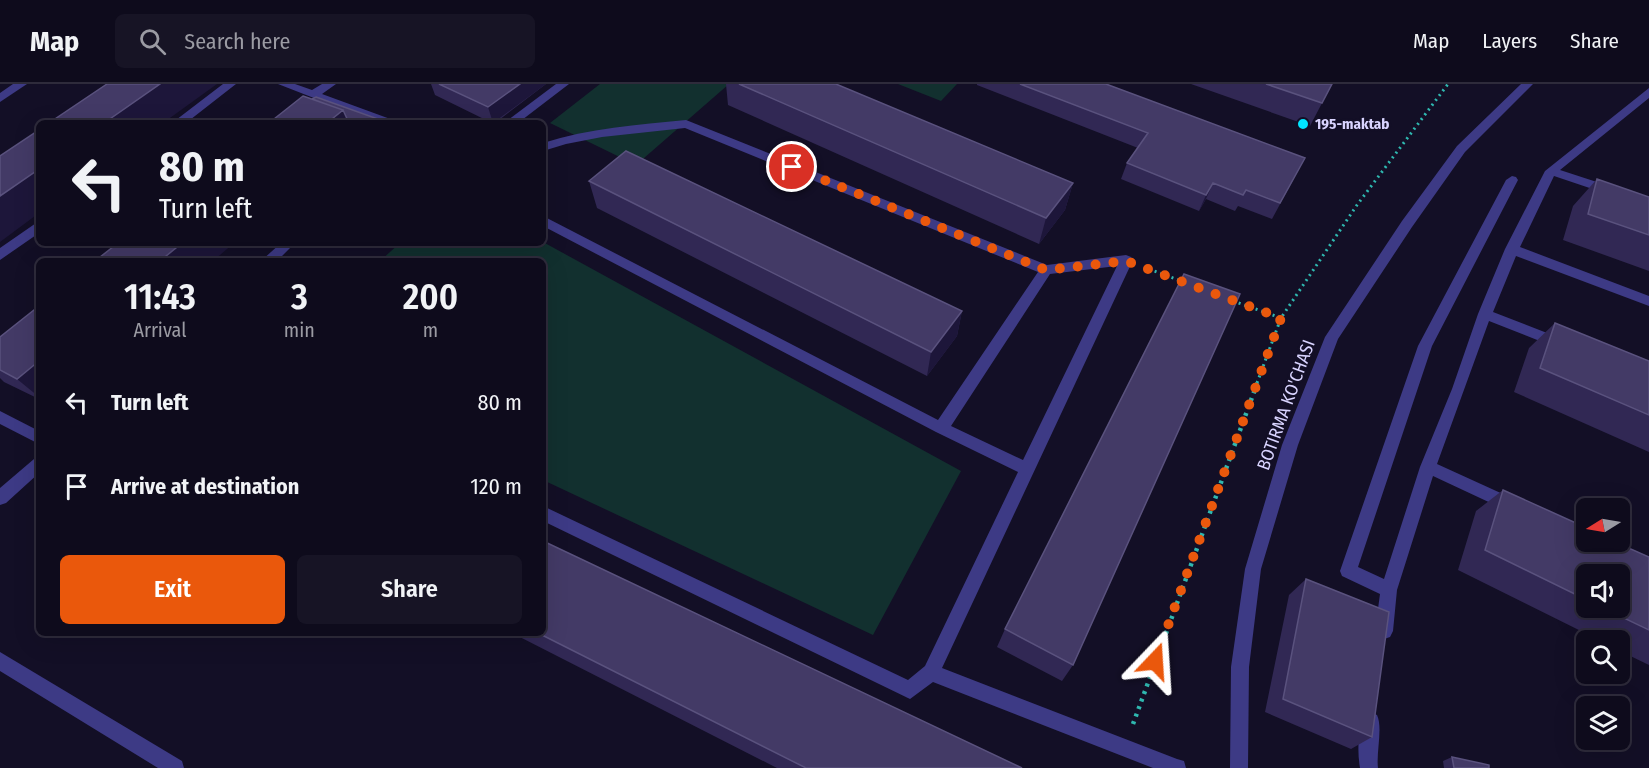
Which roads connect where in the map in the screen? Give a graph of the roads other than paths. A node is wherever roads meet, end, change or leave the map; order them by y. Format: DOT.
graph roads {
  1 [pos="21,84"];
  2 [pos="230,84"];
  3 [pos="284,84"];
  4 [pos="330,84"];
  5 [pos="563,84"];
  6 [pos="1527,84"];
  7 [pos="1649,92"];
  8 [pos="312,95"];
  9 [pos="0,98"];
  10 [pos="182,120"];
  11 [pos="381,120"];
  12 [pos="514,120"];
  13 [pos="546,146"];
  14 [pos="1551,171"];
  15 [pos="1512,180"];
  16 [pos="1649,204"];
  17 [pos="546,222"];
  18 [pos="36,228"];
  19 [pos="286,246"];
  20 [pos="1512,249"];
  21 [pos="0,255"];
  22 [pos="272,258"];
  23 [pos="1046,270"];
  24 [pos="1649,301"];
  25 [pos="1485,314"];
  26 [pos="1572,350"];
  27 [pos="0,417"];
  28 [pos="941,428"];
  29 [pos="36,436"];
  30 [pos="36,467"];
  31 [pos="1428,467"];
  32 [pos="1026,469"];
  33 [pos="0,498"];
  34 [pos="1523,511"];
  35 [pos="546,514"];
  36 [pos="1389,590"];
  37 [pos="1382,641"];
  38 [pos="0,661"];
  39 [pos="931,672"];
  40 [pos="1373,708"];
  41 [pos="175,768"];
  42 [pos="1177,768"];
  43 [pos="1239,768"];
  44 [pos="1369,768"];
  1 -- 9 [label="street"];
  2 -- 10 [label="street"];
  3 -- 8 [label="street"];
  4 -- 8 [label="street"];
  5 -- 12 [label="street"];
  6 -- 43 [label="street, BOTIRMA KO'CHASI"];
  7 -- 14 [label="street"];
  8 -- 11 [label="street"];
  13 -- 23 [label="street"];
  14 -- 16 [label="street"];
  14 -- 20 [label="street"];
  15 -- 36 [label="street"];
  17 -- 28 [label="street"];
  18 -- 21 [label="street"];
  19 -- 22 [label="street"];
  20 -- 24 [label="street"];
  20 -- 25 [label="street"];
  23 -- 28 [label="street"];
  23 -- 32 [label="street"];
  25 -- 26 [label="street"];
  25 -- 31 [label="street"];
  27 -- 29 [label="street"];
  28 -- 32 [label="street"];
  30 -- 33 [label="street"];
  31 -- 34 [label="street"];
  31 -- 36 [label="street"];
  32 -- 39 [label="street"];
  35 -- 39 [label="street"];
  36 -- 37 [label="street"];
  38 -- 41 [label="street"];
  39 -- 42 [label="street"];
  40 -- 44 [label="street"];
}
